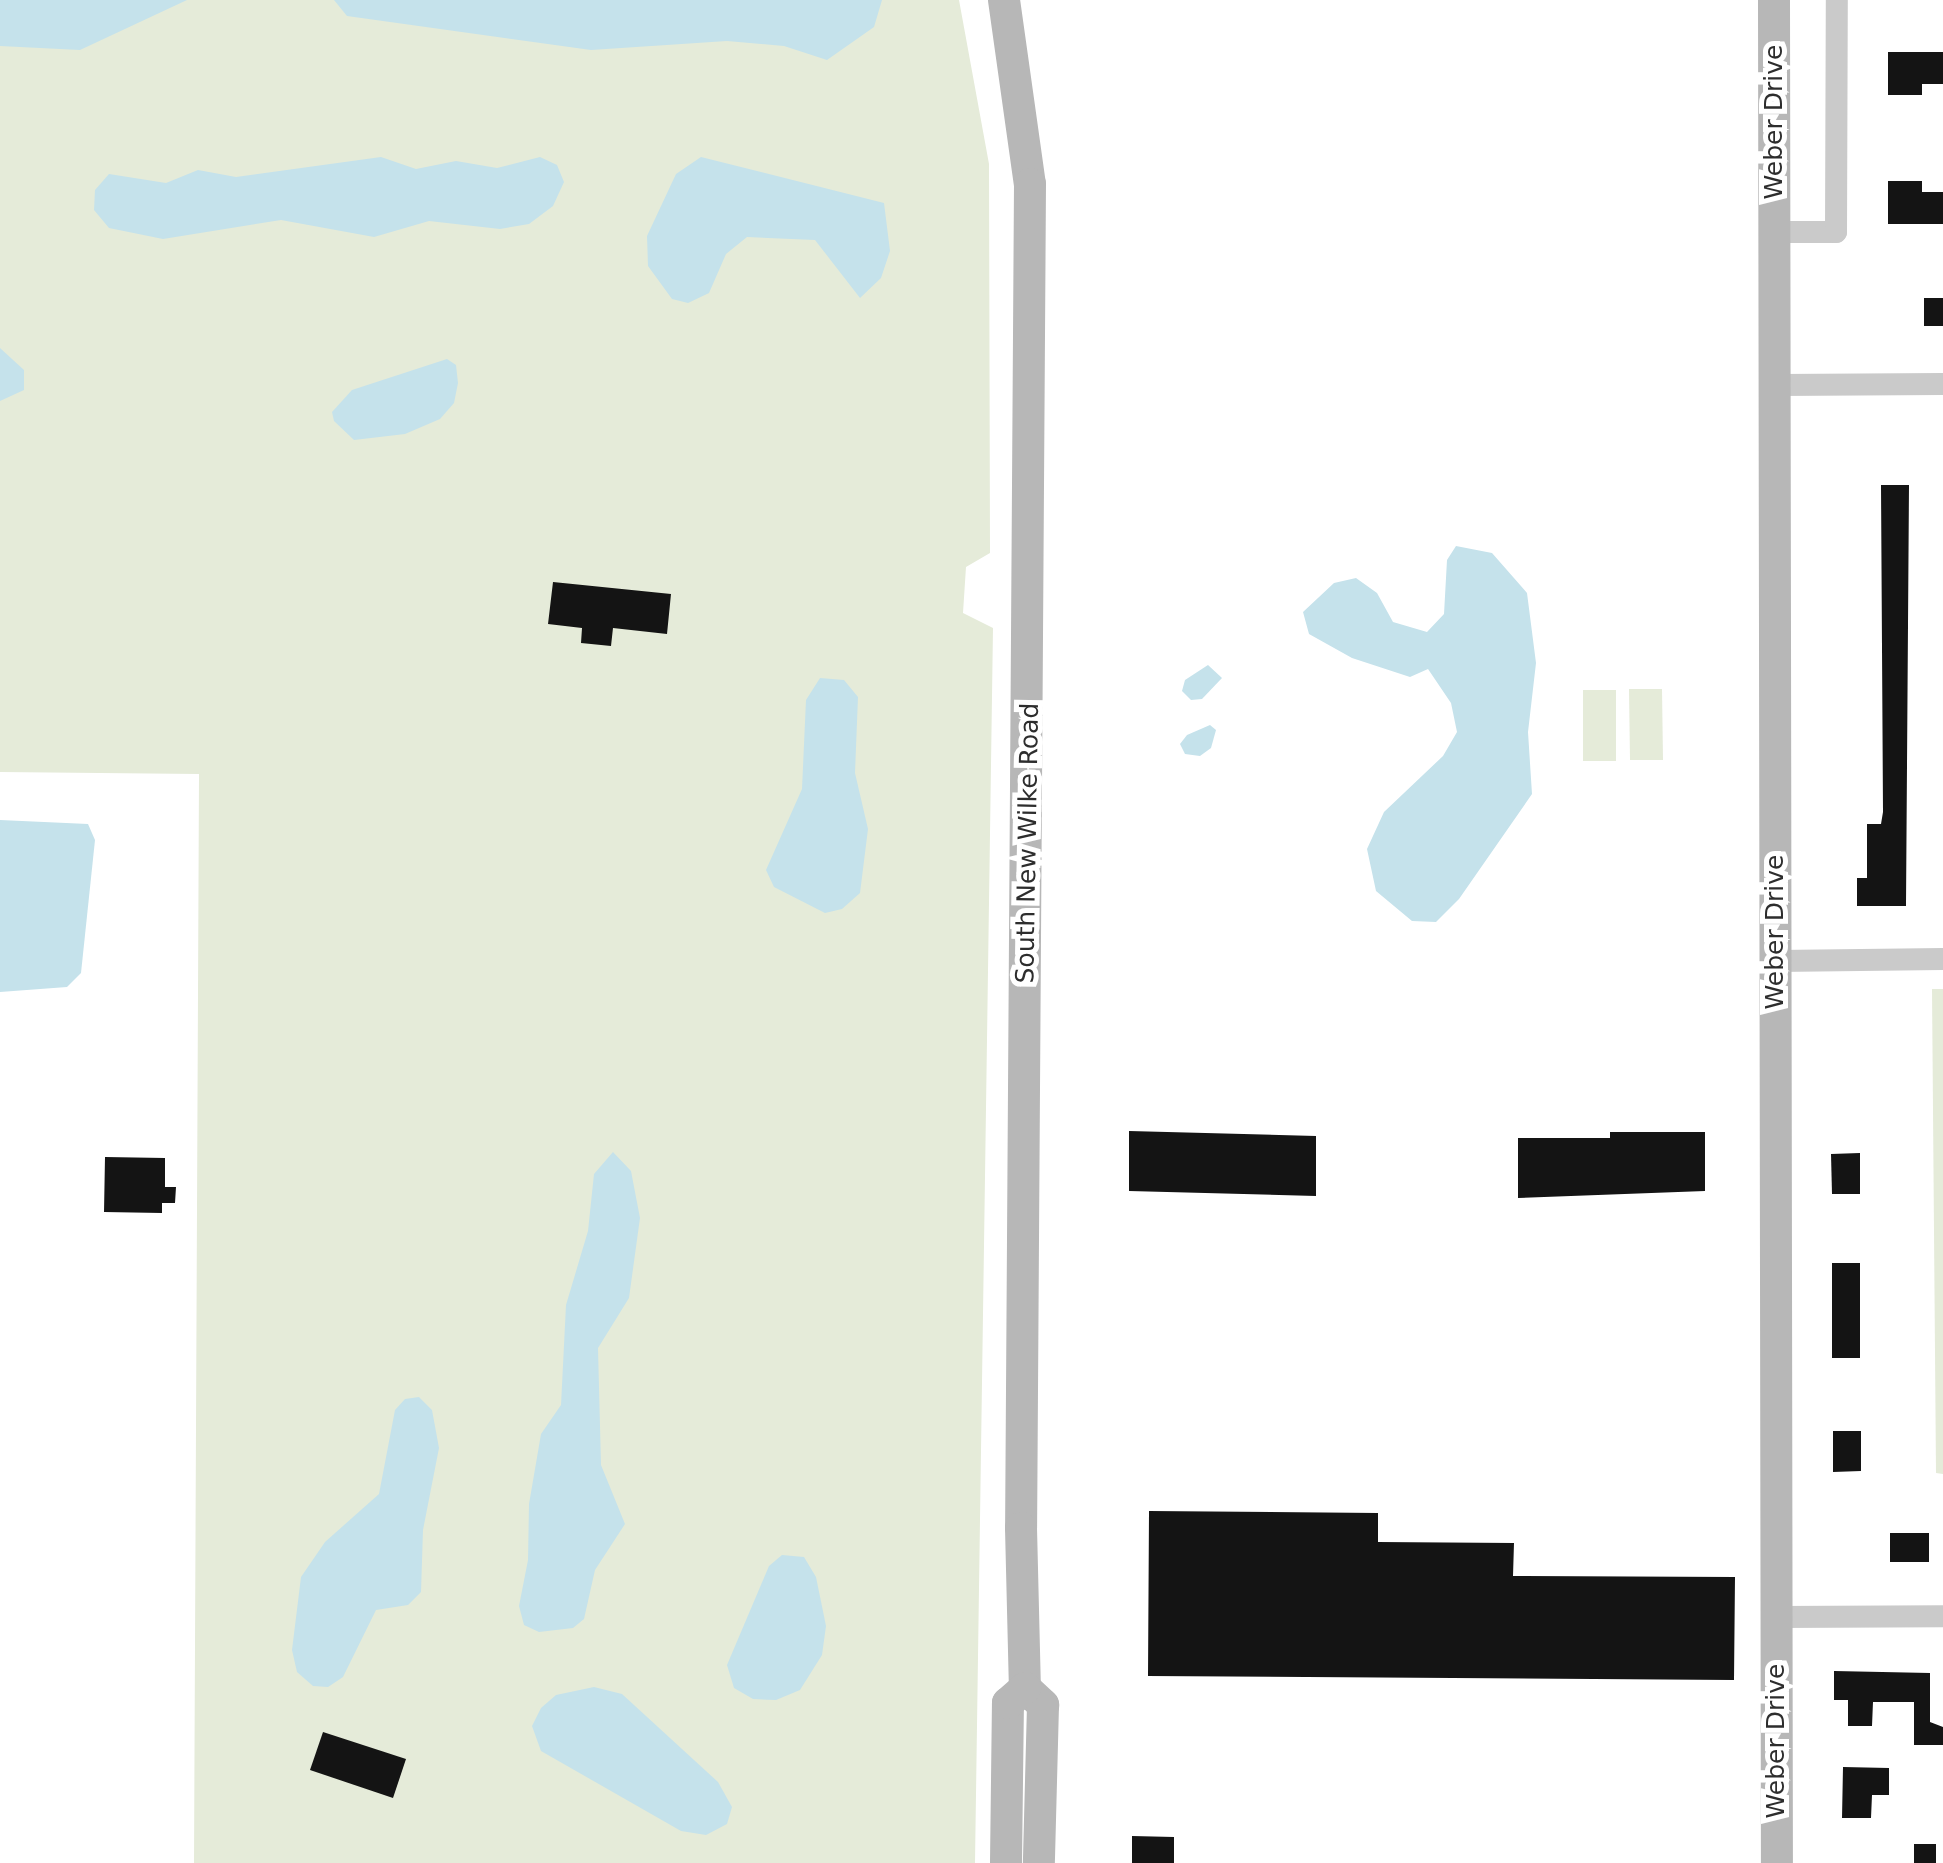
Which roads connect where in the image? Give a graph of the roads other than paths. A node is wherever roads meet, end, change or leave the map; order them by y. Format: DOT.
graph roads {
  1 [pos="1004,0"];
  2 [pos="1774,0"];
  3 [pos="1837,0"];
  4 [pos="1774,232"];
  5 [pos="1774,384"];
  6 [pos="1943,384"];
  7 [pos="1943,959"];
  8 [pos="1775,962"];
  9 [pos="1943,1616"];
  10 [pos="1776,1618"];
  11 [pos="1025,1688"];
  12 [pos="1006,1863"];
  13 [pos="1038,1863"];
  14 [pos="1776,1863"];
  1 -- 11 [label="main road, South New Wilke Road"];
  2 -- 4 [label="main road, Weber Drive"];
  3 -- 4 [label="street"];
  4 -- 5 [label="main road, Weber Drive"];
  5 -- 6 [label="street"];
  5 -- 8 [label="main road, Weber Drive"];
  7 -- 8 [label="street"];
  8 -- 10 [label="main road, Weber Drive"];
  9 -- 10 [label="street"];
  10 -- 14 [label="main road, Weber Drive"];
  11 -- 12 [label="main road, South New Wilke Road"];
  11 -- 13 [label="main road, South New Wilke Road"];
}
